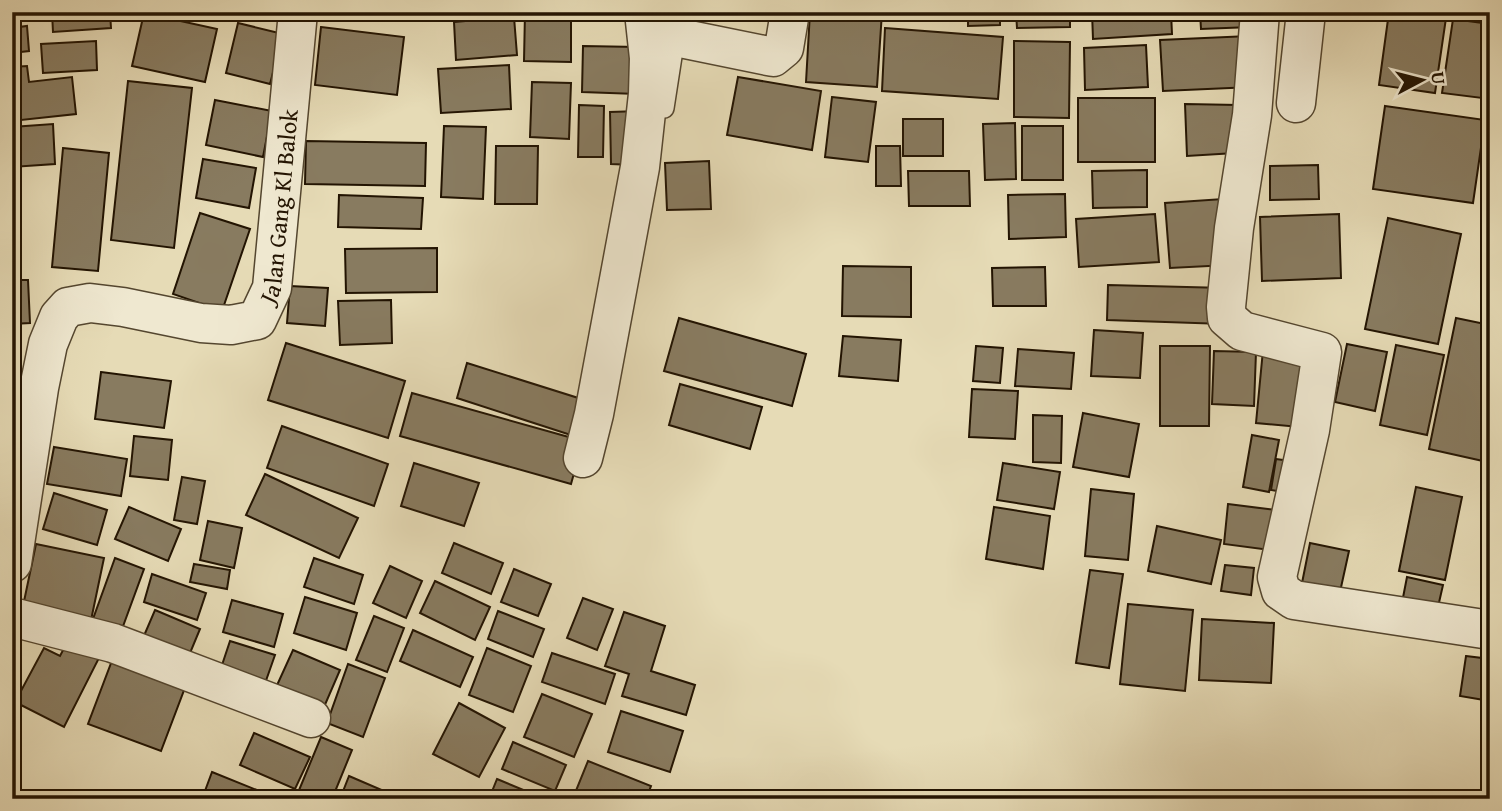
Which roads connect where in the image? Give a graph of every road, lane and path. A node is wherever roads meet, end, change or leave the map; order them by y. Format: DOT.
graph roads {
  1 [pos="298,12"];
  2 [pos="644,12"];
  3 [pos="790,12"];
  4 [pos="1260,12"];
  5 [pos="1306,12"];
  6 [pos="670,25"];
  7 [pos="1296,103"];
  8 [pos="661,130"];
  9 [pos="583,458"];
  10 [pos="12,563"];
  11 [pos="12,617"];
  12 [pos="1490,630"];
  13 [pos="311,718"];
  1 -- 10 [label="street, Jalan Gang Kl Balok"];
  2 -- 9 [label="street"];
  3 -- 6 [label="street"];
  4 -- 12 [label="street"];
  5 -- 7 [label="street"];
  6 -- 8 [label="lane"];
  11 -- 13 [label="street"];
}
